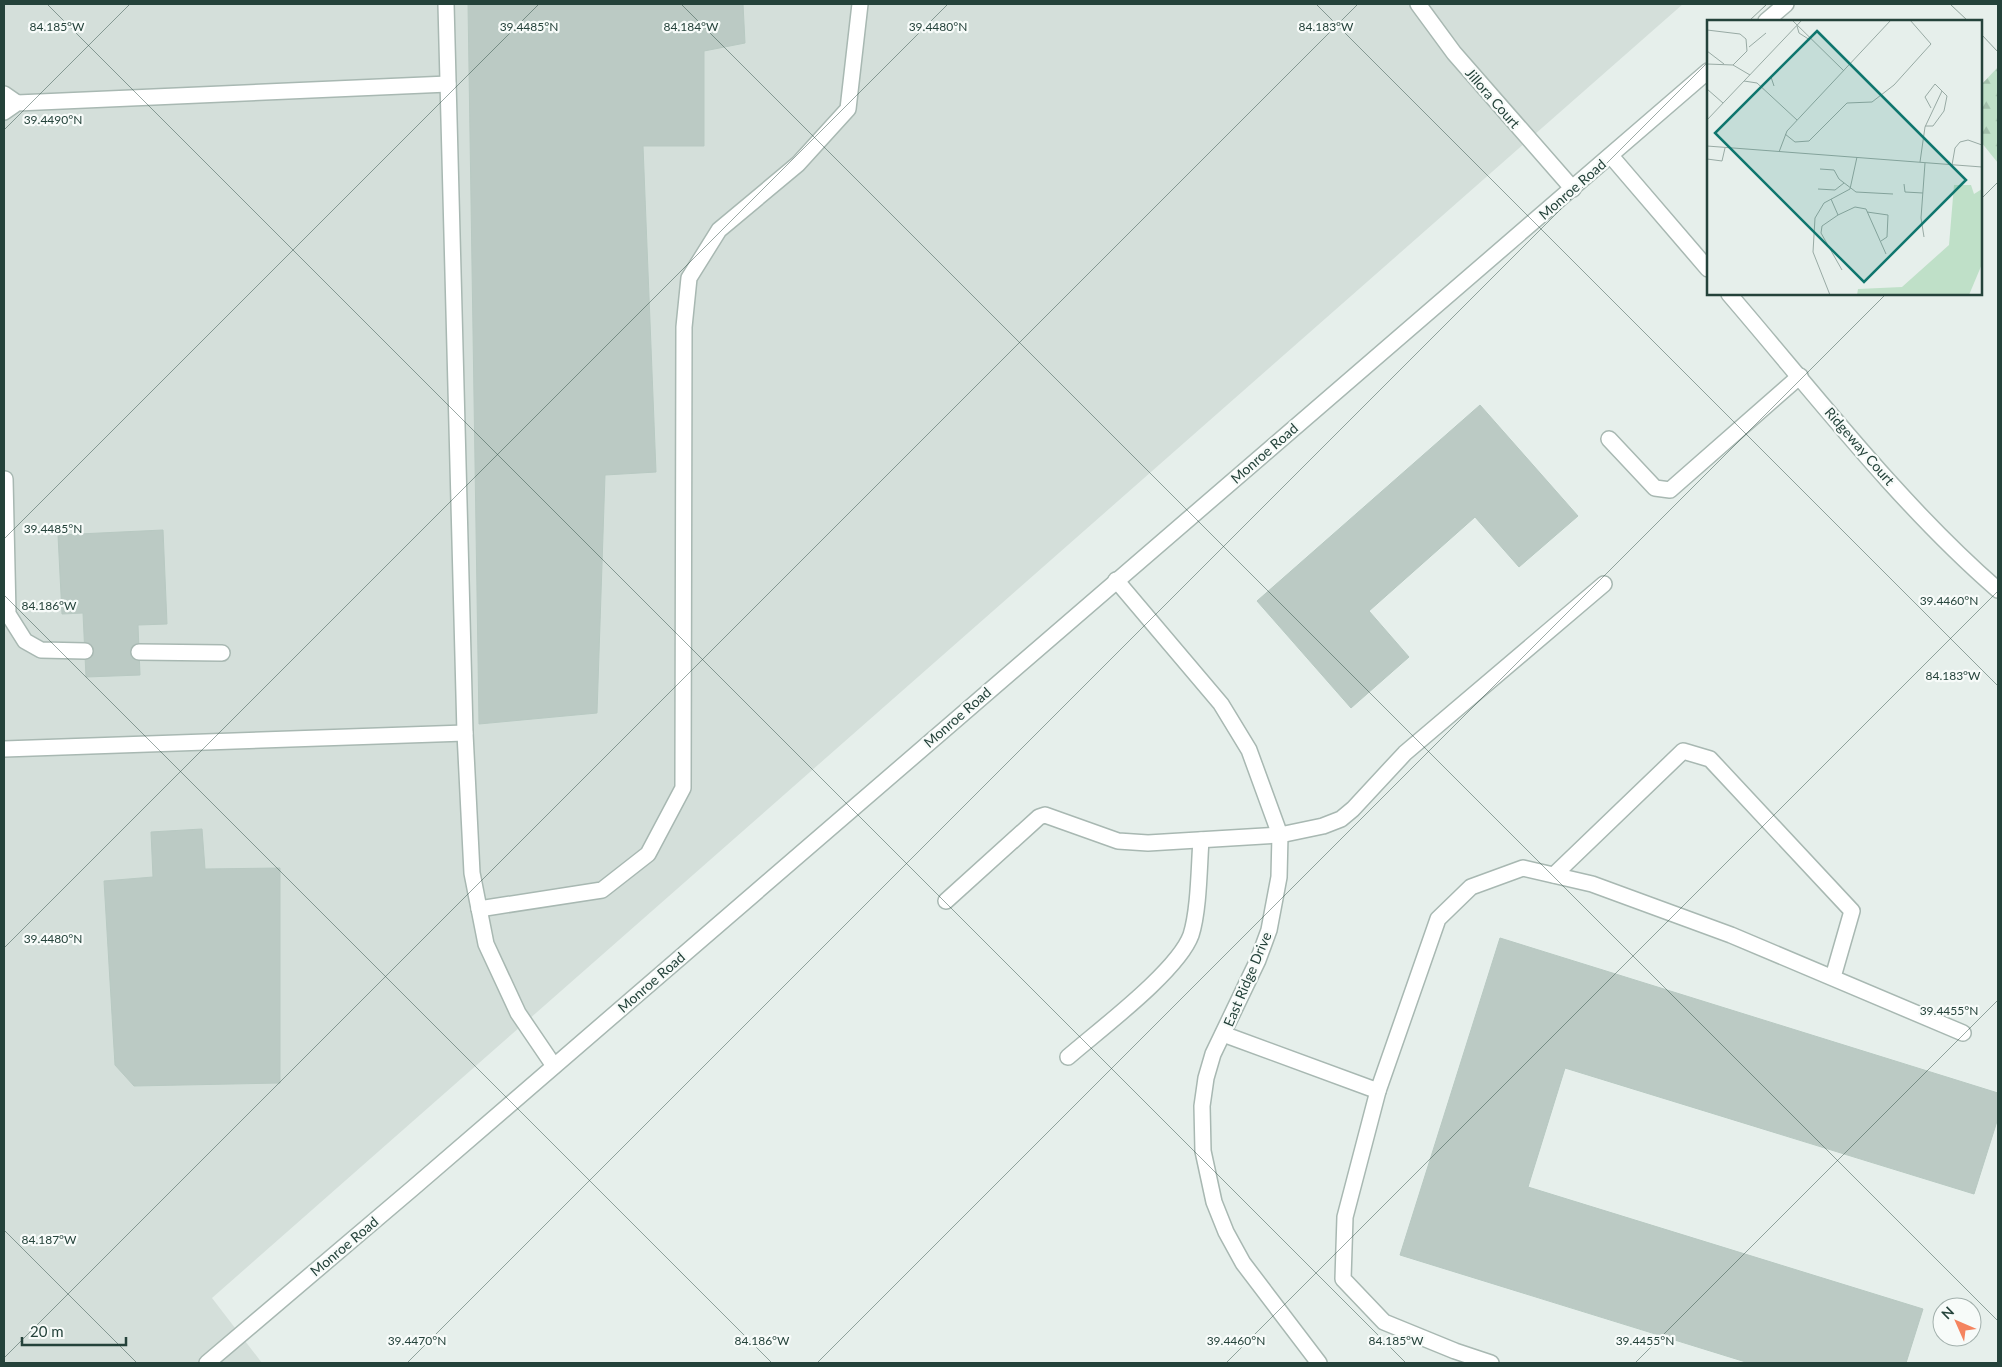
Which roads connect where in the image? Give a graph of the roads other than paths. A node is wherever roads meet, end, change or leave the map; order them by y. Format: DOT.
graph roads {
  1 [pos="446,4"];
  2 [pos="860,4"];
  3 [pos="1418,4"];
  4 [pos="1786,4"];
  5 [pos="1767,20"];
  6 [pos="1707,72"];
  7 [pos="448,84"];
  8 [pos="4,94"];
  9 [pos="17,102"];
  10 [pos="4,112"];
  11 [pos="1611,156"];
  12 [pos="1573,189"];
  13 [pos="1707,268"];
  14 [pos="1730,295"];
  15 [pos="1800,376"];
  16 [pos="1609,439"];
  17 [pos="4,479"];
  18 [pos="1116,580"];
  19 [pos="1604,584"];
  20 [pos="1998,590"];
  21 [pos="85,651"];
  22 [pos="139,652"];
  23 [pos="222,653"];
  24 [pos="465,732"];
  25 [pos="4,749"];
  26 [pos="1280,835"];
  27 [pos="1202,840"];
  28 [pos="1554,875"];
  29 [pos="946,901"];
  30 [pos="479,909"];
  31 [pos="1833,977"];
  32 [pos="1963,1033"];
  33 [pos="1222,1034"];
  34 [pos="1068,1057"];
  35 [pos="554,1066"];
  36 [pos="1378,1091"];
  37 [pos="207,1363"];
  38 [pos="1319,1363"];
  39 [pos="1491,1363"];
  1 -- 7 [label="street"];
  2 -- 30 [label="street"];
  3 -- 12 [label="street, Jillora Court"];
  4 -- 5 [label="street"];
  6 -- 11 [label="street, Monroe Road"];
  7 -- 9 [label="street"];
  7 -- 24 [label="street"];
  8 -- 9 [label="street"];
  9 -- 10 [label="street"];
  11 -- 12 [label="street, Monroe Road"];
  11 -- 13 [label="street"];
  12 -- 18 [label="street, Monroe Road"];
  14 -- 15 [label="street, Ridgeway Court"];
  15 -- 16 [label="street"];
  15 -- 20 [label="street, Ridgeway Court"];
  17 -- 21 [label="street"];
  18 -- 26 [label="street, East Ridge Drive"];
  18 -- 35 [label="street, Monroe Road"];
  19 -- 26 [label="street"];
  22 -- 23 [label="street"];
  24 -- 25 [label="street"];
  24 -- 30 [label="street"];
  26 -- 27 [label="street"];
  26 -- 33 [label="street, East Ridge Drive"];
  27 -- 29 [label="street"];
  27 -- 34 [label="street"];
  28 -- 31 [label="street"];
  28 -- 31 [label="street"];
  28 -- 36 [label="street"];
  30 -- 35 [label="street"];
  31 -- 32 [label="street"];
  33 -- 36 [label="street"];
  33 -- 38 [label="street, East Ridge Drive"];
  35 -- 37 [label="street, Monroe Road"];
  36 -- 39 [label="street"];
}
